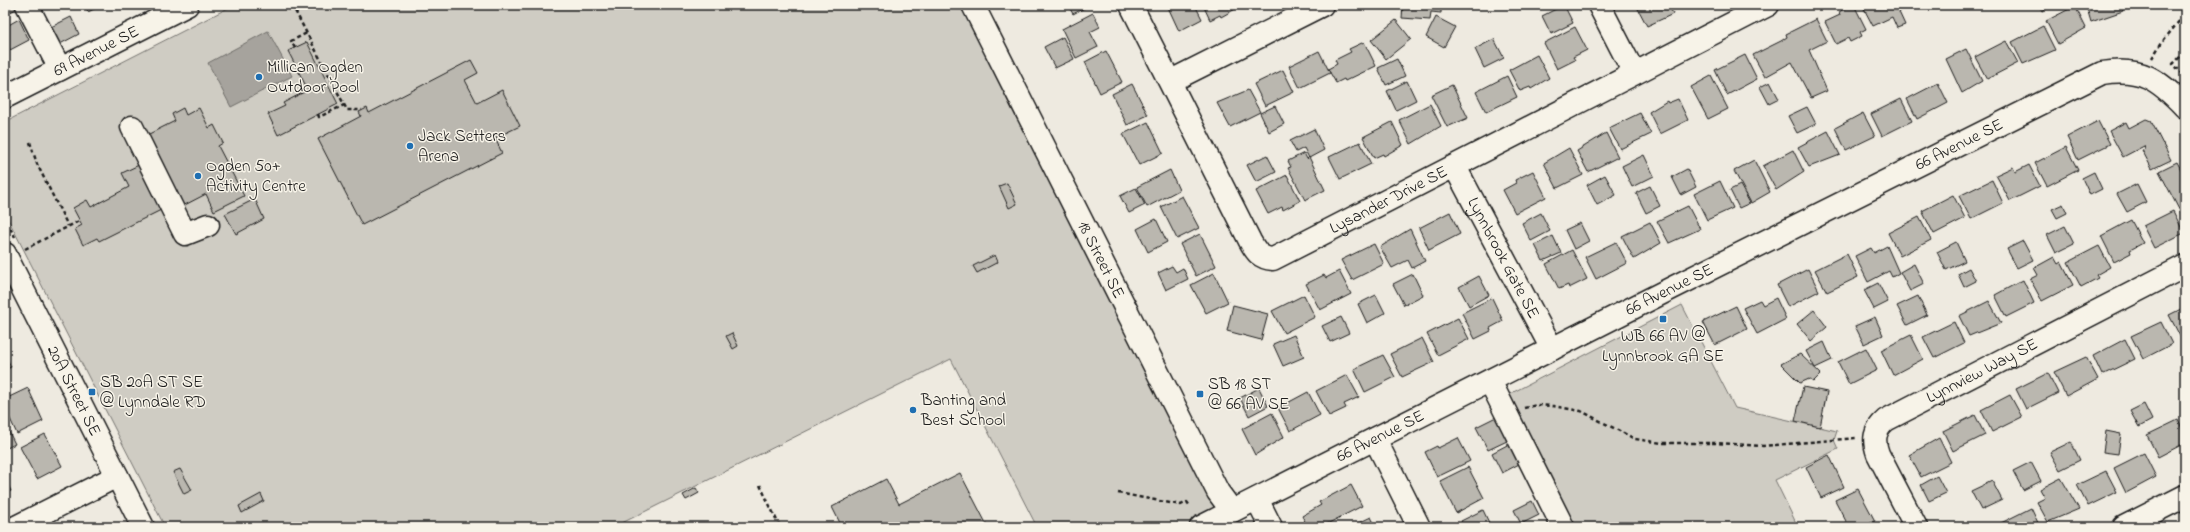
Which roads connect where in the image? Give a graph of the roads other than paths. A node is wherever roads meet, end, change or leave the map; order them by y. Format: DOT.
graph roads {
  1 [pos="27,5"];
  2 [pos="973,5"];
  3 [pos="1131,5"];
  4 [pos="1322,5"];
  5 [pos="1599,5"];
  6 [pos="1768,5"];
  7 [pos="178,7"];
  8 [pos="60,70"];
  9 [pos="1634,73"];
  10 [pos="1171,82"];
  11 [pos="5,97"];
  12 [pos="2185,108"];
  13 [pos="132,127"];
  14 [pos="1456,167"];
  15 [pos="208,225"];
  16 [pos="11,252"];
  17 [pos="2185,266"];
  18 [pos="1552,349"];
  19 [pos="1490,381"];
  20 [pos="1375,439"];
  21 [pos="117,476"];
  22 [pos="2185,496"];
  23 [pos="1257,499"];
  24 [pos="1232,511"];
  25 [pos="16,527"];
  26 [pos="143,527"];
  27 [pos="1201,527"];
  28 [pos="1271,527"];
  29 [pos="1419,527"];
  30 [pos="1563,527"];
  31 [pos="1916,527"];
  32 [pos="2124,527"];
  1 -- 8 [label="street"];
  2 -- 24 [label="street, 18 Street SE"];
  3 -- 10 [label="street, Lysander Drive SE"];
  4 -- 10 [label="street"];
  5 -- 9 [label="street"];
  6 -- 9 [label="street, Lysander Drive SE"];
  7 -- 8 [label="street, 69 Avenue SE"];
  8 -- 11 [label="street, 69 Avenue SE"];
  9 -- 14 [label="street, Lysander Drive SE"];
  10 -- 14 [label="street, Lysander Drive SE"];
  12 -- 18 [label="street, 66 Avenue SE"];
  13 -- 15 [label="street"];
  14 -- 18 [label="street, Lynnbrook Gate SE"];
  16 -- 21 [label="street, 20A Street SE"];
  17 -- 31 [label="street, Lynnview Way SE"];
  18 -- 19 [label="street, 66 Avenue SE"];
  19 -- 20 [label="street, 66 Avenue SE"];
  19 -- 30 [label="street"];
  20 -- 23 [label="street, 66 Avenue SE"];
  20 -- 29 [label="street"];
  21 -- 25 [label="street"];
  21 -- 26 [label="street, 20A Street SE"];
  22 -- 32 [label="street"];
  23 -- 24 [label="street, 66 Avenue SE"];
  23 -- 28 [label="street"];
  24 -- 27 [label="street, 66 Avenue SE"];
}
